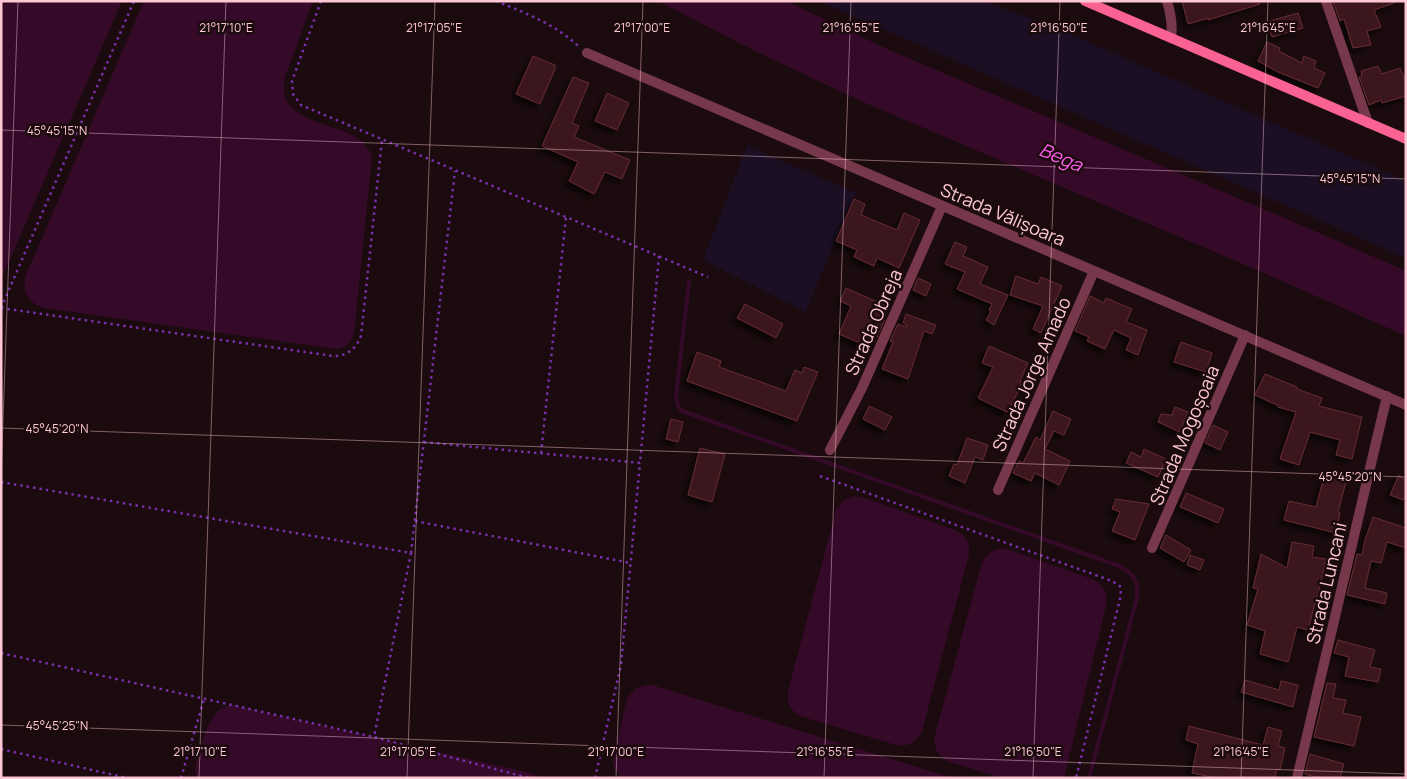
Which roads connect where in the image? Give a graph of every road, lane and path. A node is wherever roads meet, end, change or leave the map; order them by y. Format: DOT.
graph roads {
  1 [pos="134,1"];
  2 [pos="321,1"];
  3 [pos="496,1"];
  4 [pos="1085,1"];
  5 [pos="1167,1"];
  6 [pos="1326,1"];
  7 [pos="1171,38"];
  8 [pos="587,53"];
  9 [pos="1368,123"];
  10 [pos="1406,139"];
  11 [pos="382,140"];
  12 [pos="455,170"];
  13 [pos="942,206"];
  14 [pos="566,217"];
  15 [pos="659,256"];
  16 [pos="1094,271"];
  17 [pos="708,277"];
  18 [pos="1,308"];
  19 [pos="1245,335"];
  20 [pos="1387,396"];
  21 [pos="1406,405"];
  22 [pos="424,442"];
  23 [pos="830,450"];
  24 [pos="541,453"];
  25 [pos="640,463"];
  26 [pos="820,476"];
  27 [pos="1,482"];
  28 [pos="998,490"];
  29 [pos="415,522"];
  30 [pos="1152,548"];
  31 [pos="411,553"];
  32 [pos="631,563"];
  33 [pos="1,653"];
  34 [pos="204,699"];
  35 [pos="374,737"];
  36 [pos="1,749"];
  37 [pos="127,778"];
  38 [pos="181,778"];
  39 [pos="529,778"];
  40 [pos="595,778"];
  41 [pos="1076,778"];
  42 [pos="1297,778"];
  1 -- 18 [label="path"];
  2 -- 11 [label="path"];
  3 -- 8 [label="path"];
  4 -- 7 [label="street"];
  5 -- 7 [label="street"];
  6 -- 9 [label="street"];
  7 -- 9 [label="street"];
  8 -- 13 [label="street, Strada Vălișoara"];
  9 -- 10 [label="street"];
  11 -- 12 [label="path"];
  11 -- 18 [label="path"];
  12 -- 14 [label="path"];
  12 -- 22 [label="path"];
  13 -- 16 [label="street, Strada Vălișoara"];
  13 -- 23 [label="street, Strada Obreja"];
  14 -- 15 [label="path"];
  14 -- 24 [label="path"];
  15 -- 17 [label="path"];
  15 -- 25 [label="path"];
  16 -- 19 [label="street, Strada Vălișoara"];
  16 -- 28 [label="street, Strada Jorge Amado"];
  19 -- 20 [label="street, Strada Vălișoara"];
  19 -- 30 [label="street, Strada Mogoșoaia"];
  20 -- 21 [label="street, Strada Vălișoara"];
  20 -- 42 [label="street, Strada Luncani"];
  22 -- 24 [label="path"];
  22 -- 29 [label="path"];
  24 -- 25 [label="path"];
  25 -- 32 [label="path"];
  26 -- 41 [label="path"];
  27 -- 31 [label="path"];
  29 -- 31 [label="path"];
  29 -- 32 [label="path"];
  31 -- 35 [label="path"];
  32 -- 40 [label="path"];
  33 -- 34 [label="path"];
  34 -- 35 [label="path"];
  34 -- 38 [label="path"];
  35 -- 39 [label="path"];
  36 -- 37 [label="path"];
}
